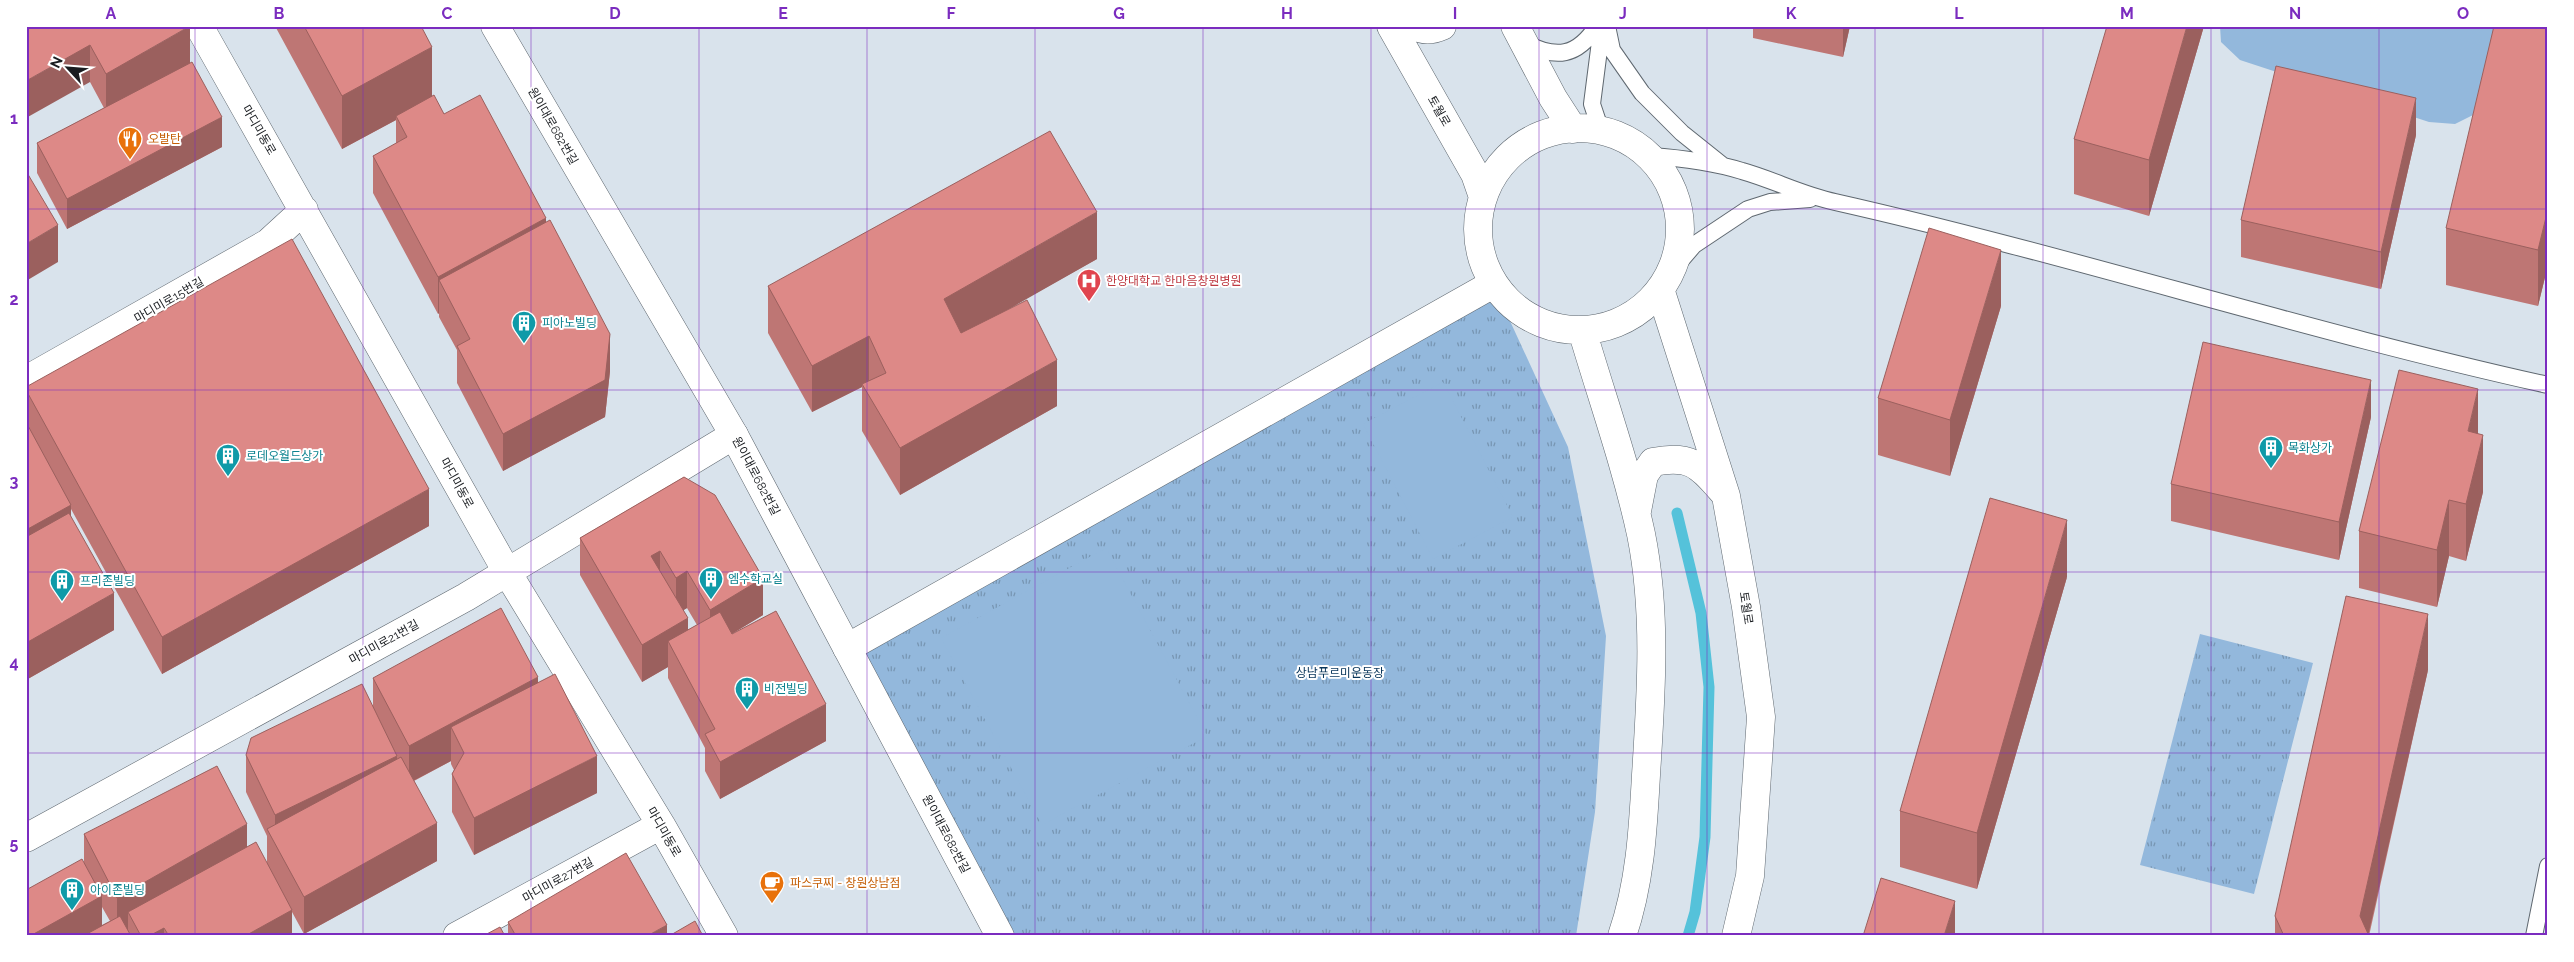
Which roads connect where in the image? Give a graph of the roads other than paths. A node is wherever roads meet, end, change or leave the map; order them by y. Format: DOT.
graph roads {
  1 [pos="199,26"];
  2 [pos="495,26"];
  3 [pos="1390,26"];
  4 [pos="1415,26"];
  5 [pos="1442,26"];
  6 [pos="1596,26"];
  7 [pos="1602,26"];
  8 [pos="1607,26"];
  9 [pos="1520,35"];
  10 [pos="1573,129"];
  11 [pos="1610,134"];
  12 [pos="1650,156"];
  13 [pos="1723,167"];
  14 [pos="1483,197"];
  15 [pos="1817,199"];
  16 [pos="304,210"];
  17 [pos="1665,281"];
  18 [pos="1493,284"];
  19 [pos="1582,330"];
  20 [pos="26,380"];
  21 [pos="2548,385"];
  22 [pos="734,435"];
  23 [pos="1726,496"];
  24 [pos="1636,517"];
  25 [pos="507,572"];
  26 [pos="847,648"];
  27 [pos="661,825"];
  28 [pos="26,838"];
  29 [pos="2548,866"];
  30 [pos="457,936"];
  31 [pos="724,936"];
  32 [pos="1000,936"];
  33 [pos="1622,936"];
  34 [pos="1736,936"];
  35 [pos="2534,936"];
  1 -- 16 [label="street, 마디미동로"];
  2 -- 22 [label="street, 원이대로682번길"];
  3 -- 14 [label="street, 토월로"];
  4 -- 5 [label="street"];
  6 -- 9 [label="lane"];
  7 -- 11 [label="lane"];
  8 -- 13 [label="lane"];
  9 -- 10 [label="street"];
  10 -- 11 [label="street"];
  10 -- 14 [label="street"];
  11 -- 12 [label="street"];
  12 -- 13 [label="lane"];
  12 -- 17 [label="street"];
  13 -- 15 [label="lane"];
  14 -- 18 [label="street"];
  15 -- 17 [label="lane"];
  15 -- 21 [label="lane"];
  16 -- 20 [label="street, 마디미로15번길"];
  16 -- 25 [label="street, 마디미동로"];
  17 -- 19 [label="street"];
  17 -- 23 [label="street, 토월로"];
  18 -- 19 [label="street"];
  18 -- 26 [label="street"];
  19 -- 24 [label="street"];
  22 -- 25 [label="street, 마디미로21번길"];
  22 -- 26 [label="street, 원이대로682번길"];
  23 -- 24 [label="street"];
  23 -- 34 [label="street, 토월로"];
  24 -- 33 [label="street"];
  25 -- 27 [label="street, 마디미동로"];
  25 -- 28 [label="street, 마디미로21번길"];
  26 -- 32 [label="street, 원이대로682번길"];
  27 -- 30 [label="street, 마디미로27번길"];
  27 -- 31 [label="street, 마디미동로"];
  29 -- 35 [label="lane"];
}
